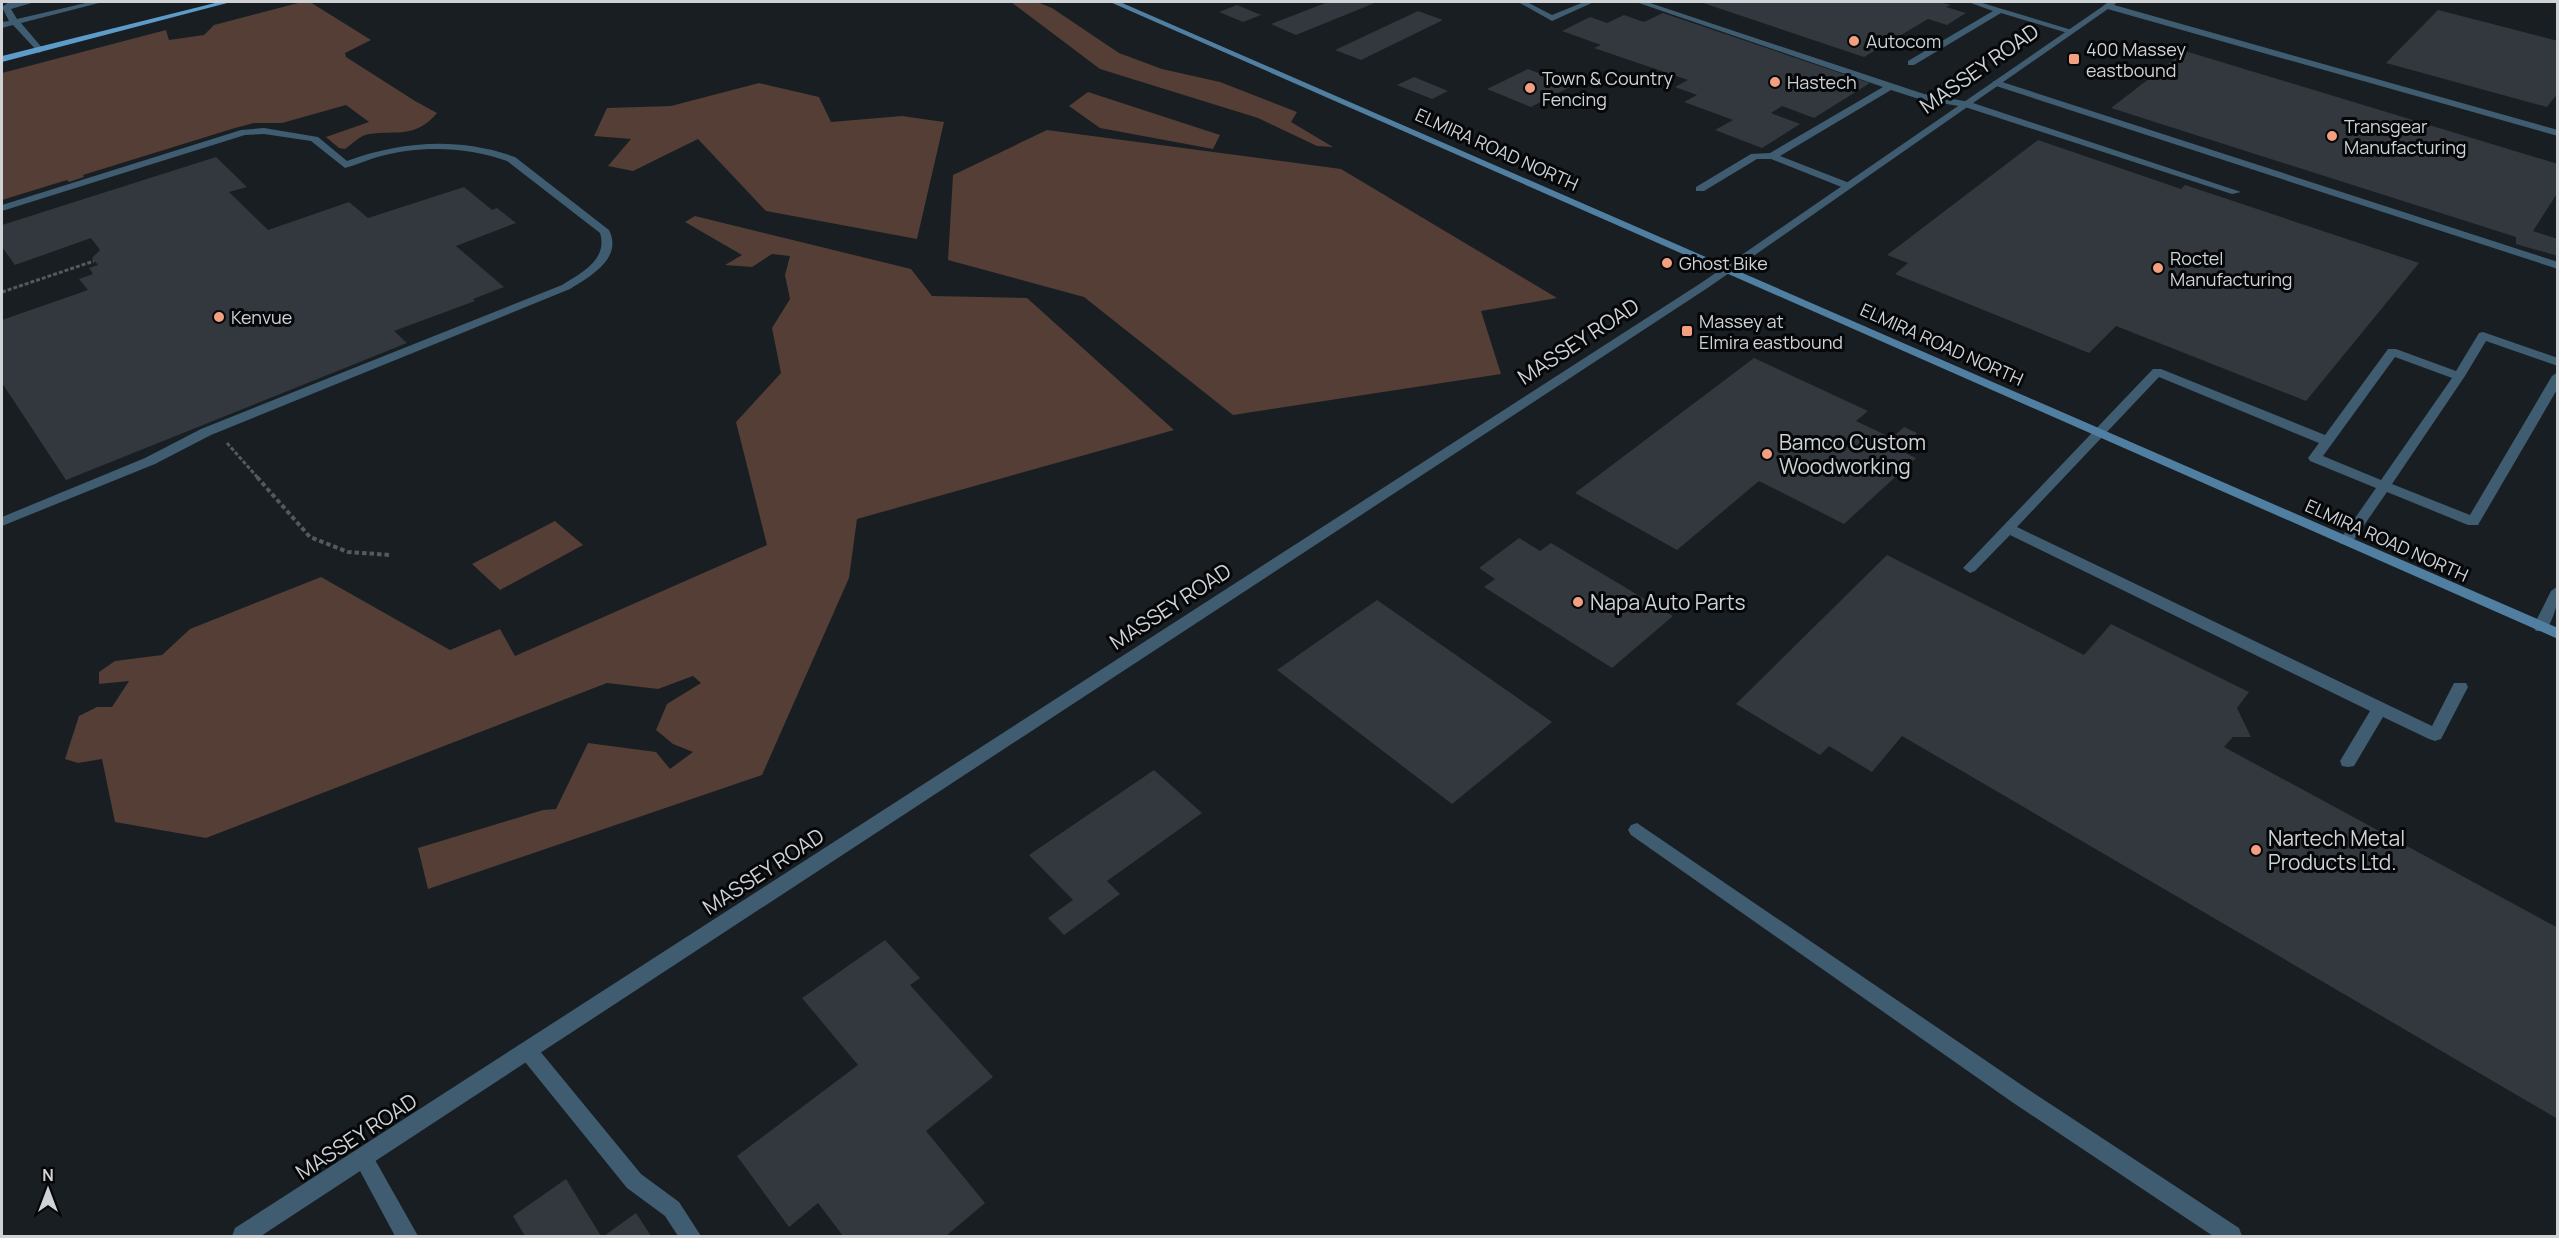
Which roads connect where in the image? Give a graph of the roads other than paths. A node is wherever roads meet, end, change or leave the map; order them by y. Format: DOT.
graph roads {
  1 [pos="31,2"];
  2 [pos="99,2"];
  3 [pos="227,2"];
  4 [pos="1114,2"];
  5 [pos="1522,2"];
  6 [pos="1573,2"];
  7 [pos="1640,2"];
  8 [pos="1972,2"];
  9 [pos="1586,3"];
  10 [pos="2110,4"];
  11 [pos="8,6"];
  12 [pos="2000,10"];
  13 [pos="15,22"];
  14 [pos="2,25"];
  15 [pos="2071,31"];
  16 [pos="39,50"];
  17 [pos="2,59"];
  18 [pos="1911,63"];
  19 [pos="1996,83"];
  20 [pos="1891,86"];
  21 [pos="1966,104"];
  22 [pos="2556,133"];
  23 [pos="1772,156"];
  24 [pos="1848,186"];
  25 [pos="1700,189"];
  26 [pos="2236,192"];
  27 [pos="2,208"];
  28 [pos="2558,266"];
  29 [pos="1728,269"];
  30 [pos="2558,362"];
  31 [pos="2459,376"];
  32 [pos="2558,376"];
  33 [pos="2099,433"];
  34 [pos="2327,441"];
  35 [pos="2385,487"];
  36 [pos="2,522"];
  37 [pos="2008,528"];
  38 [pos="2346,541"];
  39 [pos="1970,568"];
  40 [pos="2558,591"];
  41 [pos="2541,627"];
  42 [pos="2558,634"];
  43 [pos="2460,687"];
  44 [pos="2380,708"];
  45 [pos="2348,761"];
  46 [pos="1637,830"];
  47 [pos="528,1051"];
  48 [pos="363,1158"];
  49 [pos="243,1236"];
  50 [pos="407,1236"];
  51 [pos="690,1236"];
  52 [pos="2230,1236"];
  1 -- 11 [label="street"];
  2 -- 13 [label="street"];
  3 -- 16 [label="main road"];
  4 -- 29 [label="main road, ELMIRA ROAD NORTH"];
  5 -- 9 [label="street"];
  6 -- 9 [label="street"];
  7 -- 20 [label="street"];
  8 -- 12 [label="street"];
  10 -- 15 [label="street, MASSEY ROAD"];
  10 -- 22 [label="street"];
  11 -- 13 [label="street"];
  12 -- 15 [label="street"];
  12 -- 18 [label="street"];
  13 -- 14 [label="street"];
  13 -- 16 [label="street"];
  15 -- 19 [label="street, MASSEY ROAD"];
  16 -- 17 [label="main road"];
  19 -- 21 [label="street, MASSEY ROAD"];
  19 -- 28 [label="street"];
  20 -- 21 [label="street"];
  20 -- 23 [label="street"];
  21 -- 24 [label="street, MASSEY ROAD"];
  21 -- 26 [label="street"];
  23 -- 24 [label="street"];
  23 -- 25 [label="street"];
  24 -- 29 [label="street, MASSEY ROAD"];
  27 -- 36 [label="street"];
  29 -- 33 [label="main road, ELMIRA ROAD NORTH"];
  29 -- 47 [label="street, MASSEY ROAD"];
  30 -- 31 [label="street"];
  31 -- 34 [label="street"];
  31 -- 35 [label="street"];
  32 -- 35 [label="street"];
  33 -- 34 [label="street"];
  33 -- 37 [label="street"];
  33 -- 38 [label="main road, ELMIRA ROAD NORTH"];
  34 -- 35 [label="street"];
  35 -- 38 [label="street"];
  37 -- 39 [label="street"];
  37 -- 44 [label="street"];
  38 -- 41 [label="main road, ELMIRA ROAD NORTH"];
  40 -- 41 [label="street"];
  41 -- 42 [label="main road, ELMIRA ROAD NORTH"];
  43 -- 44 [label="street"];
  44 -- 45 [label="street"];
  46 -- 52 [label="street"];
  47 -- 48 [label="street, MASSEY ROAD"];
  47 -- 51 [label="street"];
  48 -- 49 [label="street, MASSEY ROAD"];
  48 -- 50 [label="street"];
}
